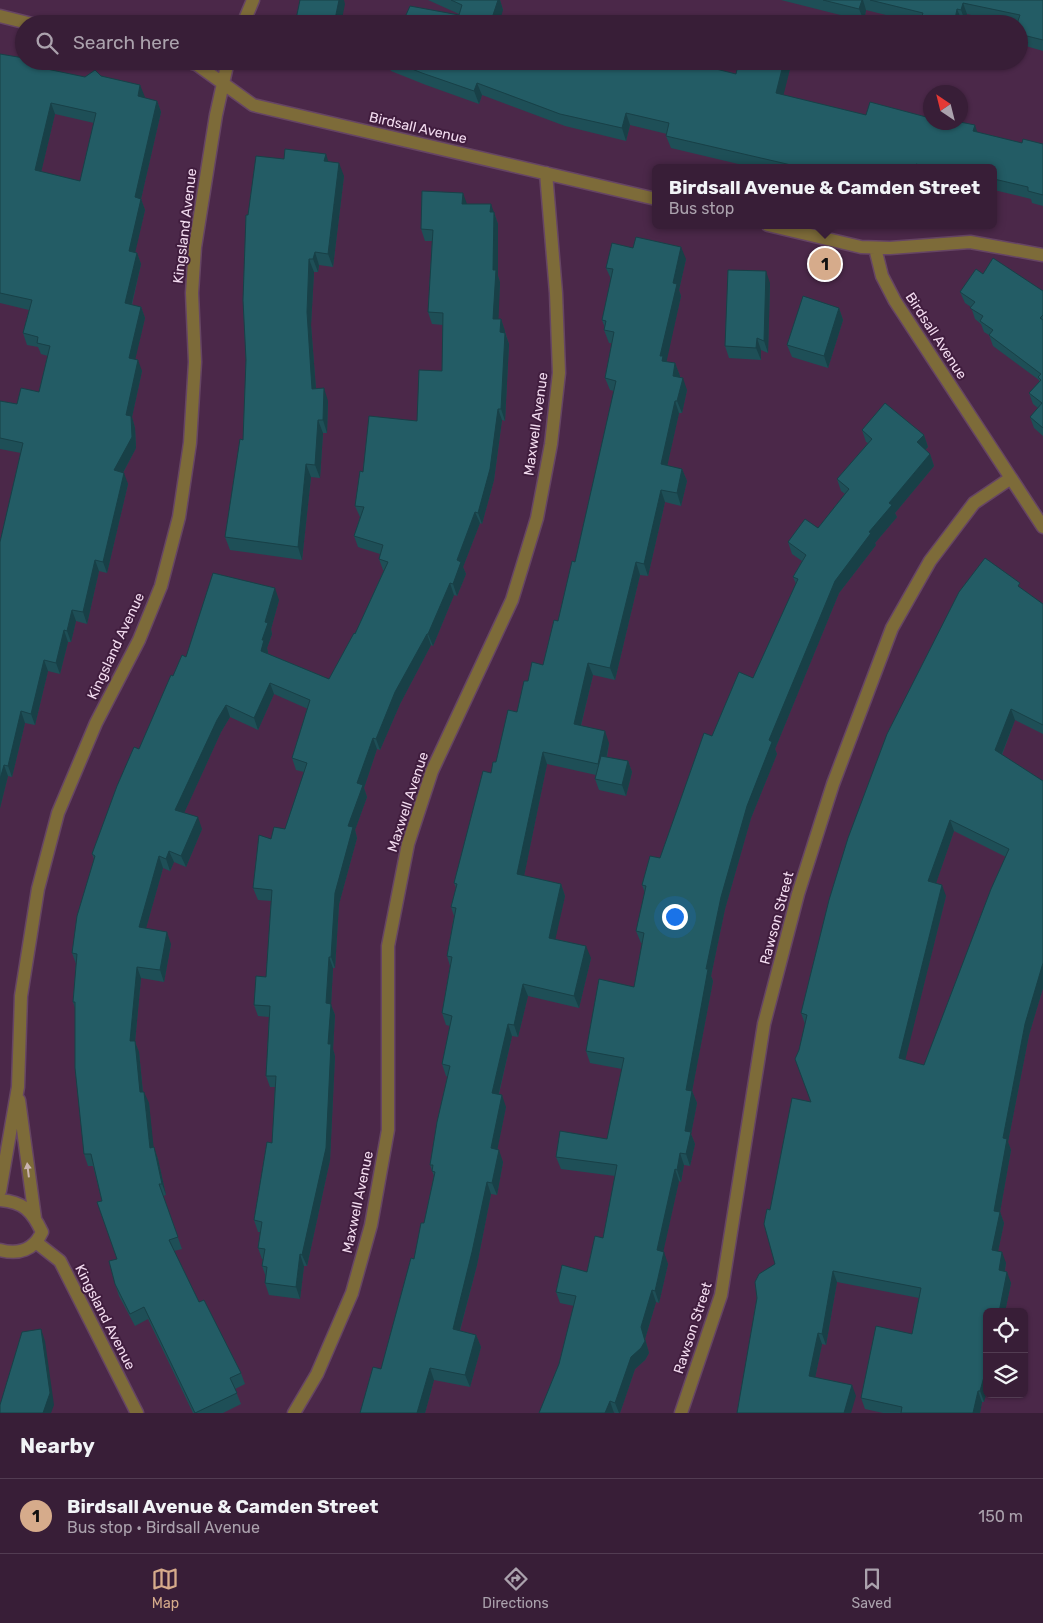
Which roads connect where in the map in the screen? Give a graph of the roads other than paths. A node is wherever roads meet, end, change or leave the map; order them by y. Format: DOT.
graph roads {
  1 [pos="253,0"];
  2 [pos="247,15"];
  3 [pos="0,16"];
  4 [pos="15,20"];
  5 [pos="204,70"];
  6 [pos="226,70"];
  7 [pos="223,84"];
  8 [pos="546,173"];
  9 [pos="652,198"];
  10 [pos="787,229"];
  11 [pos="875,248"];
  12 [pos="1043,255"];
  13 [pos="1011,478"];
  14 [pos="1043,527"];
  15 [pos="18,1087"];
  16 [pos="0,1190"];
  17 [pos="0,1200"];
  18 [pos="35,1218"];
  19 [pos="37,1243"];
  20 [pos="0,1250"];
  21 [pos="137,1413"];
  22 [pos="294,1413"];
  23 [pos="680,1413"];
  1 -- 2 [label="street"];
  3 -- 4 [label="street"];
  5 -- 7 [label="street, Birdsall Avenue"];
  6 -- 7 [label="street, Kingsland Avenue"];
  7 -- 8 [label="street, Birdsall Avenue"];
  7 -- 15 [label="street, Kingsland Avenue"];
  8 -- 9 [label="street, Birdsall Avenue"];
  8 -- 22 [label="street, Maxwell Avenue"];
  10 -- 11 [label="street"];
  11 -- 12 [label="street"];
  11 -- 13 [label="street, Birdsall Avenue"];
  13 -- 14 [label="street, Birdsall Avenue"];
  13 -- 23 [label="street, Rawson Street"];
  15 -- 16 [label="street, Kingsland Avenue"];
  18 -- 15 [label="street, Kingsland Avenue, one-way"];
  17 -- 18 [label="street"];
  18 -- 19 [label="street, Kingsland Avenue"];
  19 -- 20 [label="street"];
  19 -- 21 [label="street, Kingsland Avenue"];
}
